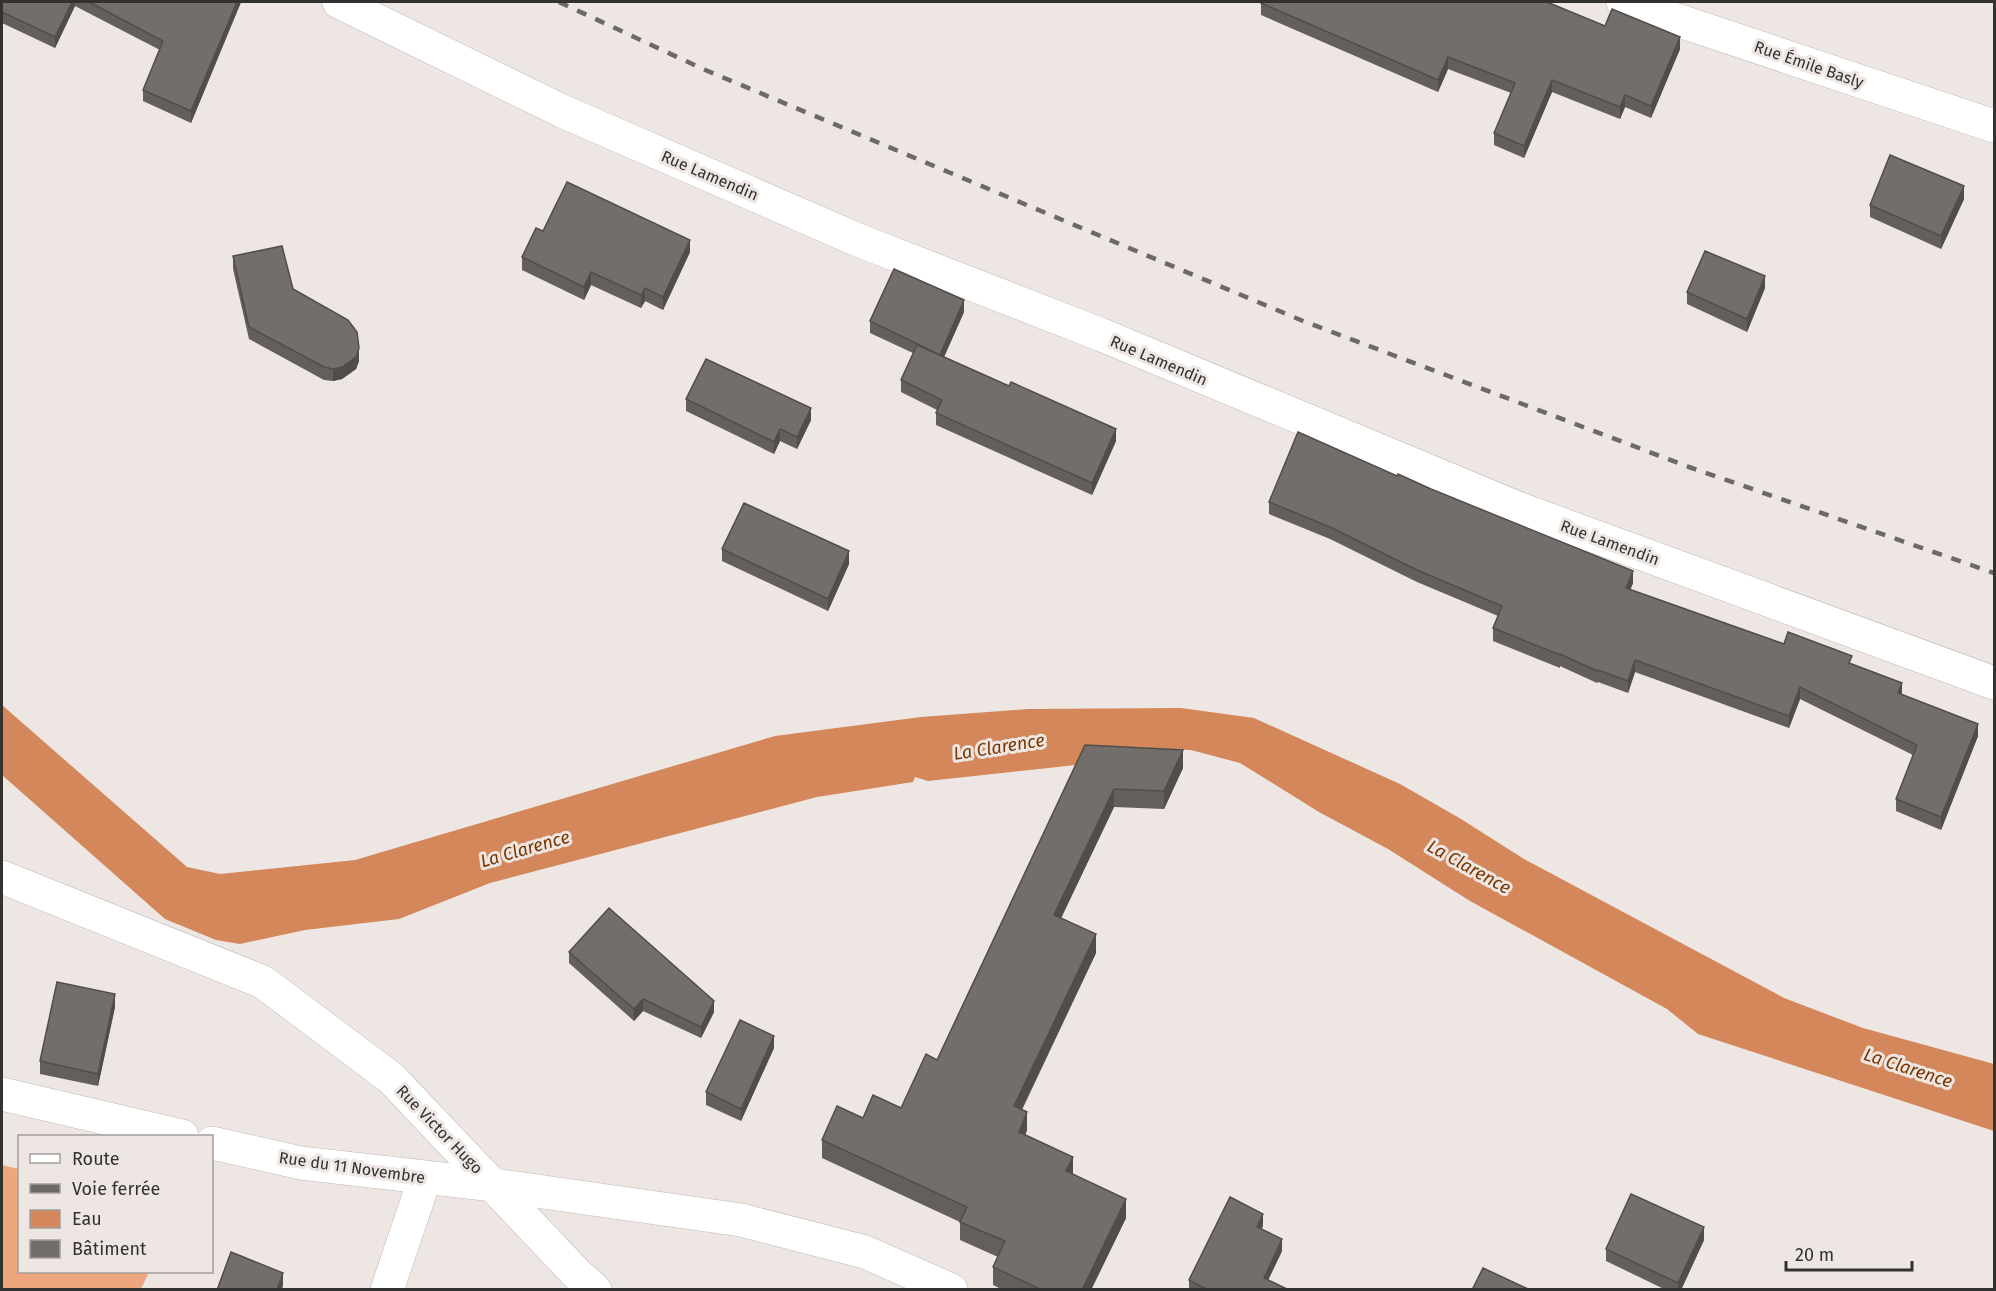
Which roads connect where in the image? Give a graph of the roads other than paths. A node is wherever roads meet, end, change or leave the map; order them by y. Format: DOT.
graph roads {
  1 [pos="339,2"];
  2 [pos="1623,2"];
  3 [pos="1995,126"];
  4 [pos="1995,683"];
  5 [pos="2,877"];
  6 [pos="2,1094"];
  7 [pos="174,1135"];
  8 [pos="213,1143"];
  9 [pos="425,1178"];
  10 [pos="494,1185"];
  11 [pos="387,1290"];
  12 [pos="595,1290"];
  13 [pos="951,1290"];
  1 -- 4 [label="street, Rue Lamendin"];
  2 -- 3 [label="street, Rue Émile Basly"];
  5 -- 10 [label="street, Rue Victor Hugo"];
  6 -- 7 [label="street"];
  8 -- 9 [label="street, Rue du 11 Novembre"];
  9 -- 10 [label="street, Rue du 11 Novembre"];
  9 -- 11 [label="street"];
  10 -- 12 [label="street"];
  10 -- 13 [label="street, Rue Victor Hugo"];
}
